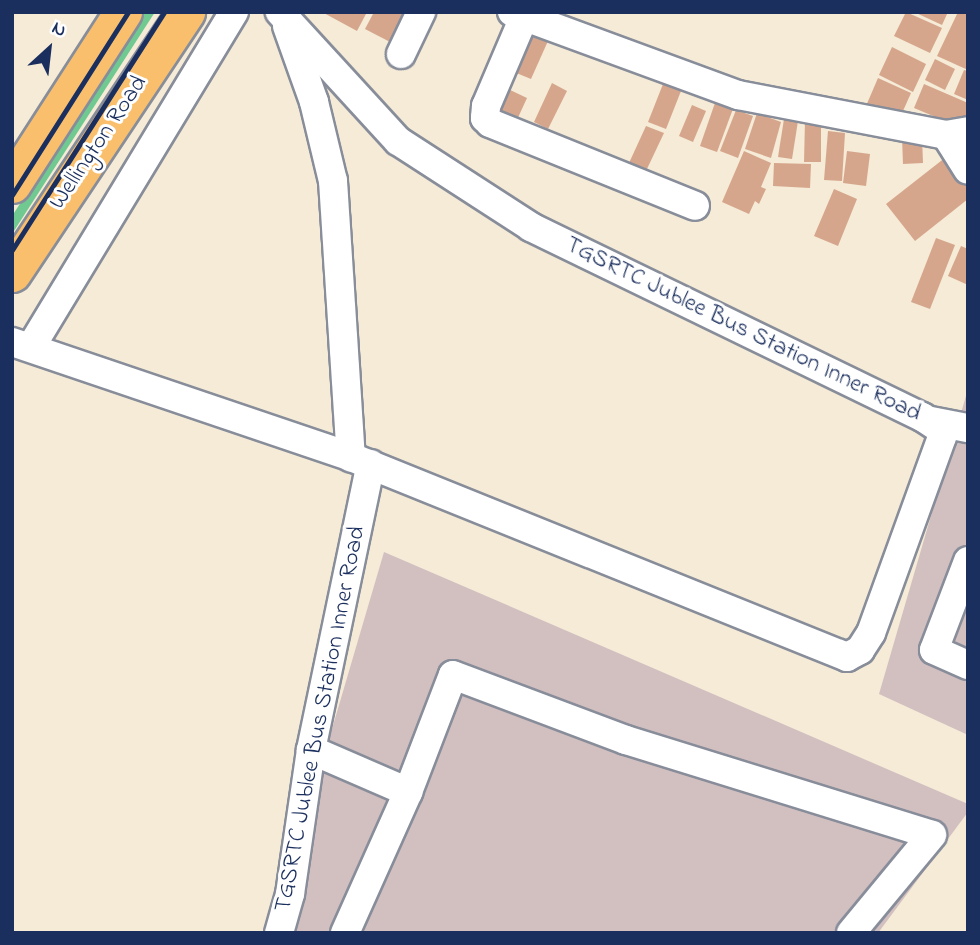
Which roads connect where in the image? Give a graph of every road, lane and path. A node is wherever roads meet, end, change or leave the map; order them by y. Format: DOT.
graph roads {
  1 [pos="123,12"];
  2 [pos="186,12"];
  3 [pos="234,12"];
  4 [pos="421,12"];
  5 [pos="282,13"];
  6 [pos="518,14"];
  7 [pos="401,54"];
  8 [pos="957,133"];
  9 [pos="968,170"];
  10 [pos="12,184"];
  11 [pos="695,206"];
  12 [pos="12,273"];
  13 [pos="21,344"];
  14 [pos="931,421"];
  15 [pos="968,428"];
  16 [pos="361,460"];
  17 [pos="968,561"];
  18 [pos="968,665"];
  19 [pos="311,750"];
  20 [pos="408,792"];
  21 [pos="279,933"];
  22 [pos="345,933"];
  23 [pos="851,933"];
  1 -- 10 [label="main road"];
  2 -- 12 [label="main road, Wellington Road"];
  3 -- 13 [label="street"];
  4 -- 7 [label="street"];
  5 -- 14 [label="street, TGSRTC Jublee Bus Station Inner Road"];
  5 -- 16 [label="street, TGSRTC Jublee Bus Station Inner Road"];
  6 -- 8 [label="street"];
  6 -- 11 [label="street"];
  8 -- 9 [label="street"];
  13 -- 16 [label="street, TGSRTC Jublee Bus Station Inner Road"];
  14 -- 15 [label="street"];
  14 -- 16 [label="street, TGSRTC Jublee Bus Station Inner Road"];
  16 -- 19 [label="street, TGSRTC Jublee Bus Station Inner Road"];
  17 -- 18 [label="street"];
  19 -- 20 [label="street"];
  19 -- 21 [label="street, TGSRTC Jublee Bus Station Inner Road"];
  20 -- 22 [label="street"];
  20 -- 23 [label="street"];
}
